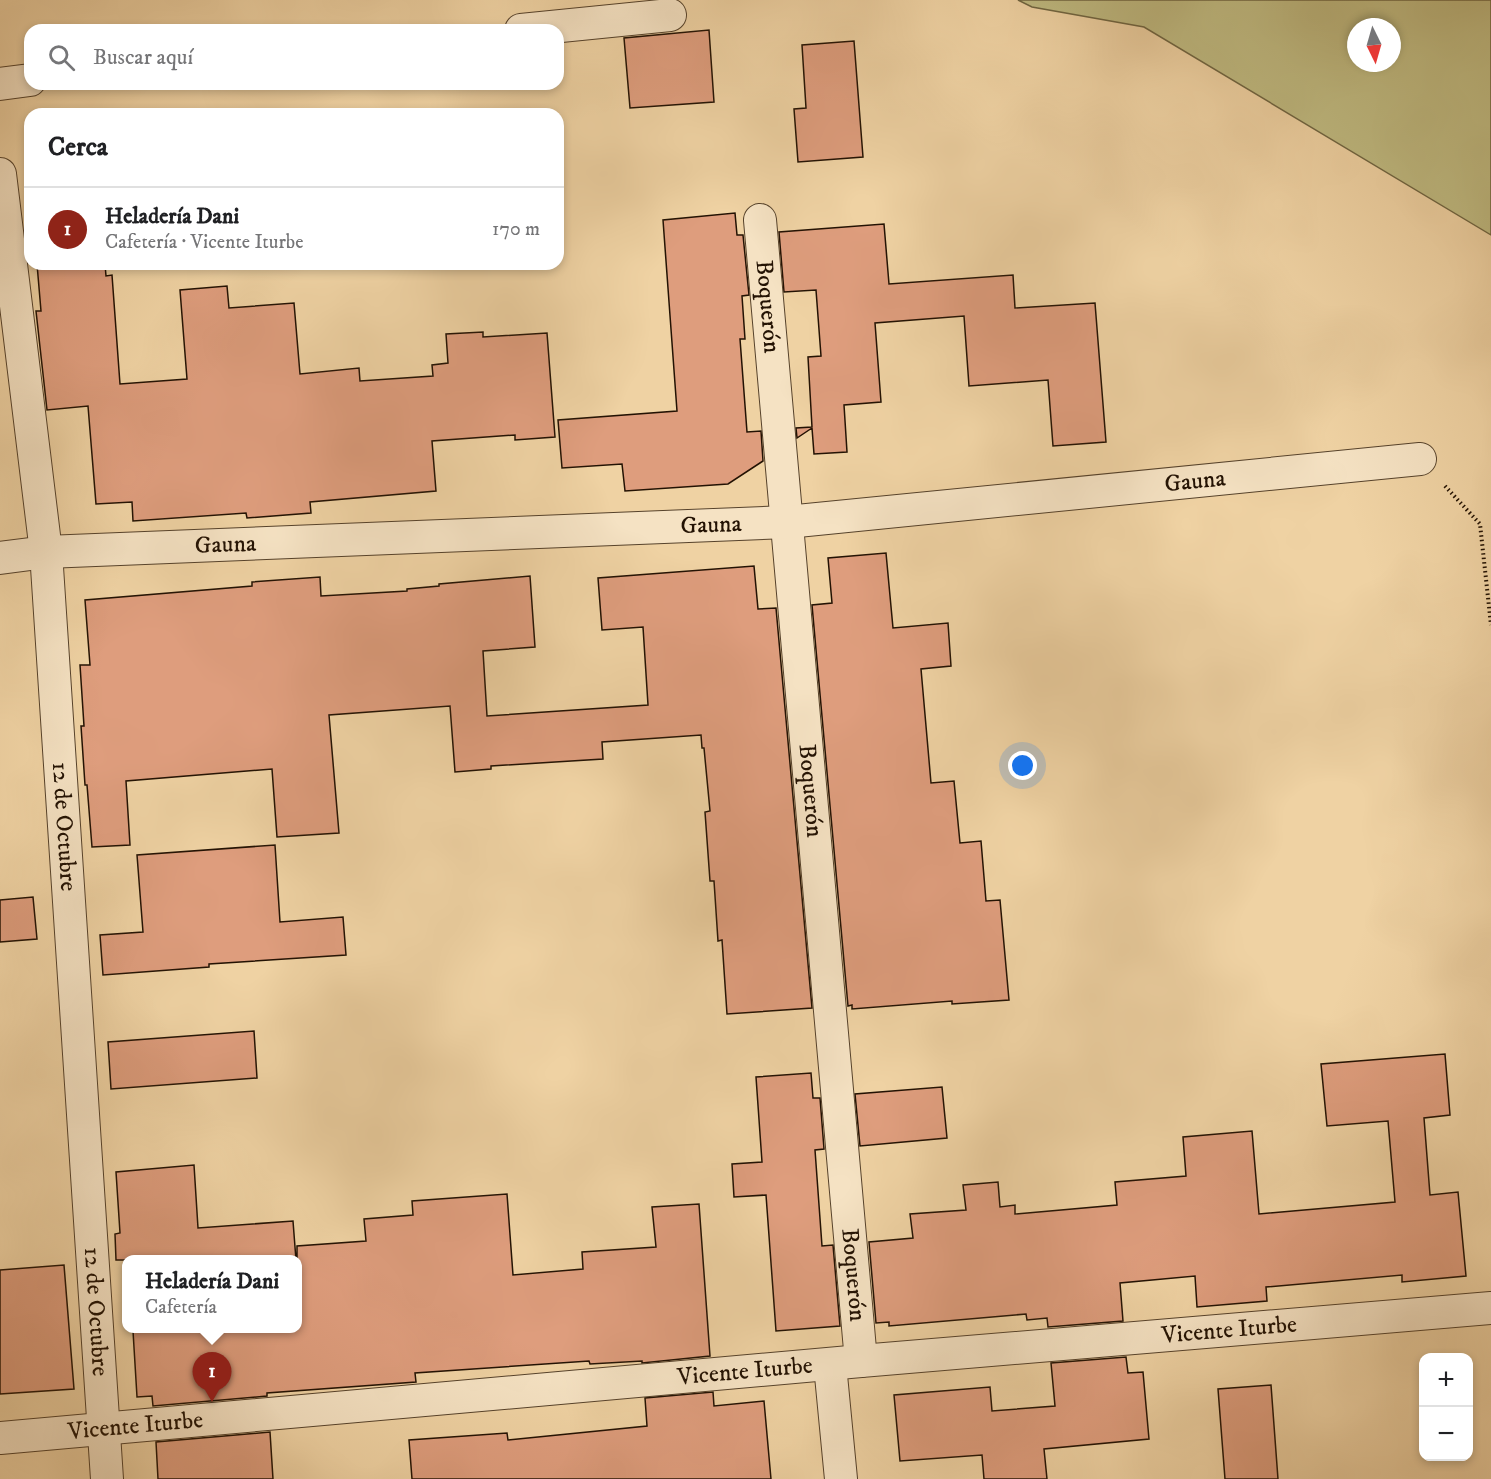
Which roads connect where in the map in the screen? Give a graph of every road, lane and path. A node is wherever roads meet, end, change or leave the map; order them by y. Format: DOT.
graph roads {
  1 [pos="670,15"];
  2 [pos="564,26"];
  3 [pos="24,81"];
  4 [pos="0,84"];
  5 [pos="0,174"];
  6 [pos="760,220"];
  7 [pos="1420,459"];
  8 [pos="787,522"];
  9 [pos="46,552"];
  10 [pos="0,558"];
  11 [pos="1491,625"];
  12 [pos="1491,1308"];
  13 [pos="861,1362"];
  14 [pos="830,1365"];
  15 [pos="104,1430"];
  16 [pos="0,1438"];
  17 [pos="107,1479"];
  18 [pos="842,1479"];
  1 -- 2 [label="street"];
  3 -- 4 [label="street"];
  5 -- 9 [label="street, 12 de Octubre"];
  6 -- 8 [label="street, Boquerón"];
  7 -- 8 [label="street, Gauna"];
  7 -- 11 [label="path"];
  8 -- 9 [label="street, Gauna"];
  8 -- 13 [label="street, Boquerón"];
  9 -- 10 [label="street, Gauna"];
  9 -- 15 [label="street, 12 de Octubre"];
  12 -- 13 [label="street, Vicente Iturbe"];
  13 -- 14 [label="street, Vicente Iturbe"];
  14 -- 15 [label="street, Vicente Iturbe"];
  14 -- 18 [label="street"];
  15 -- 16 [label="street, Vicente Iturbe"];
  15 -- 17 [label="street, 12 de Octubre"];
}
